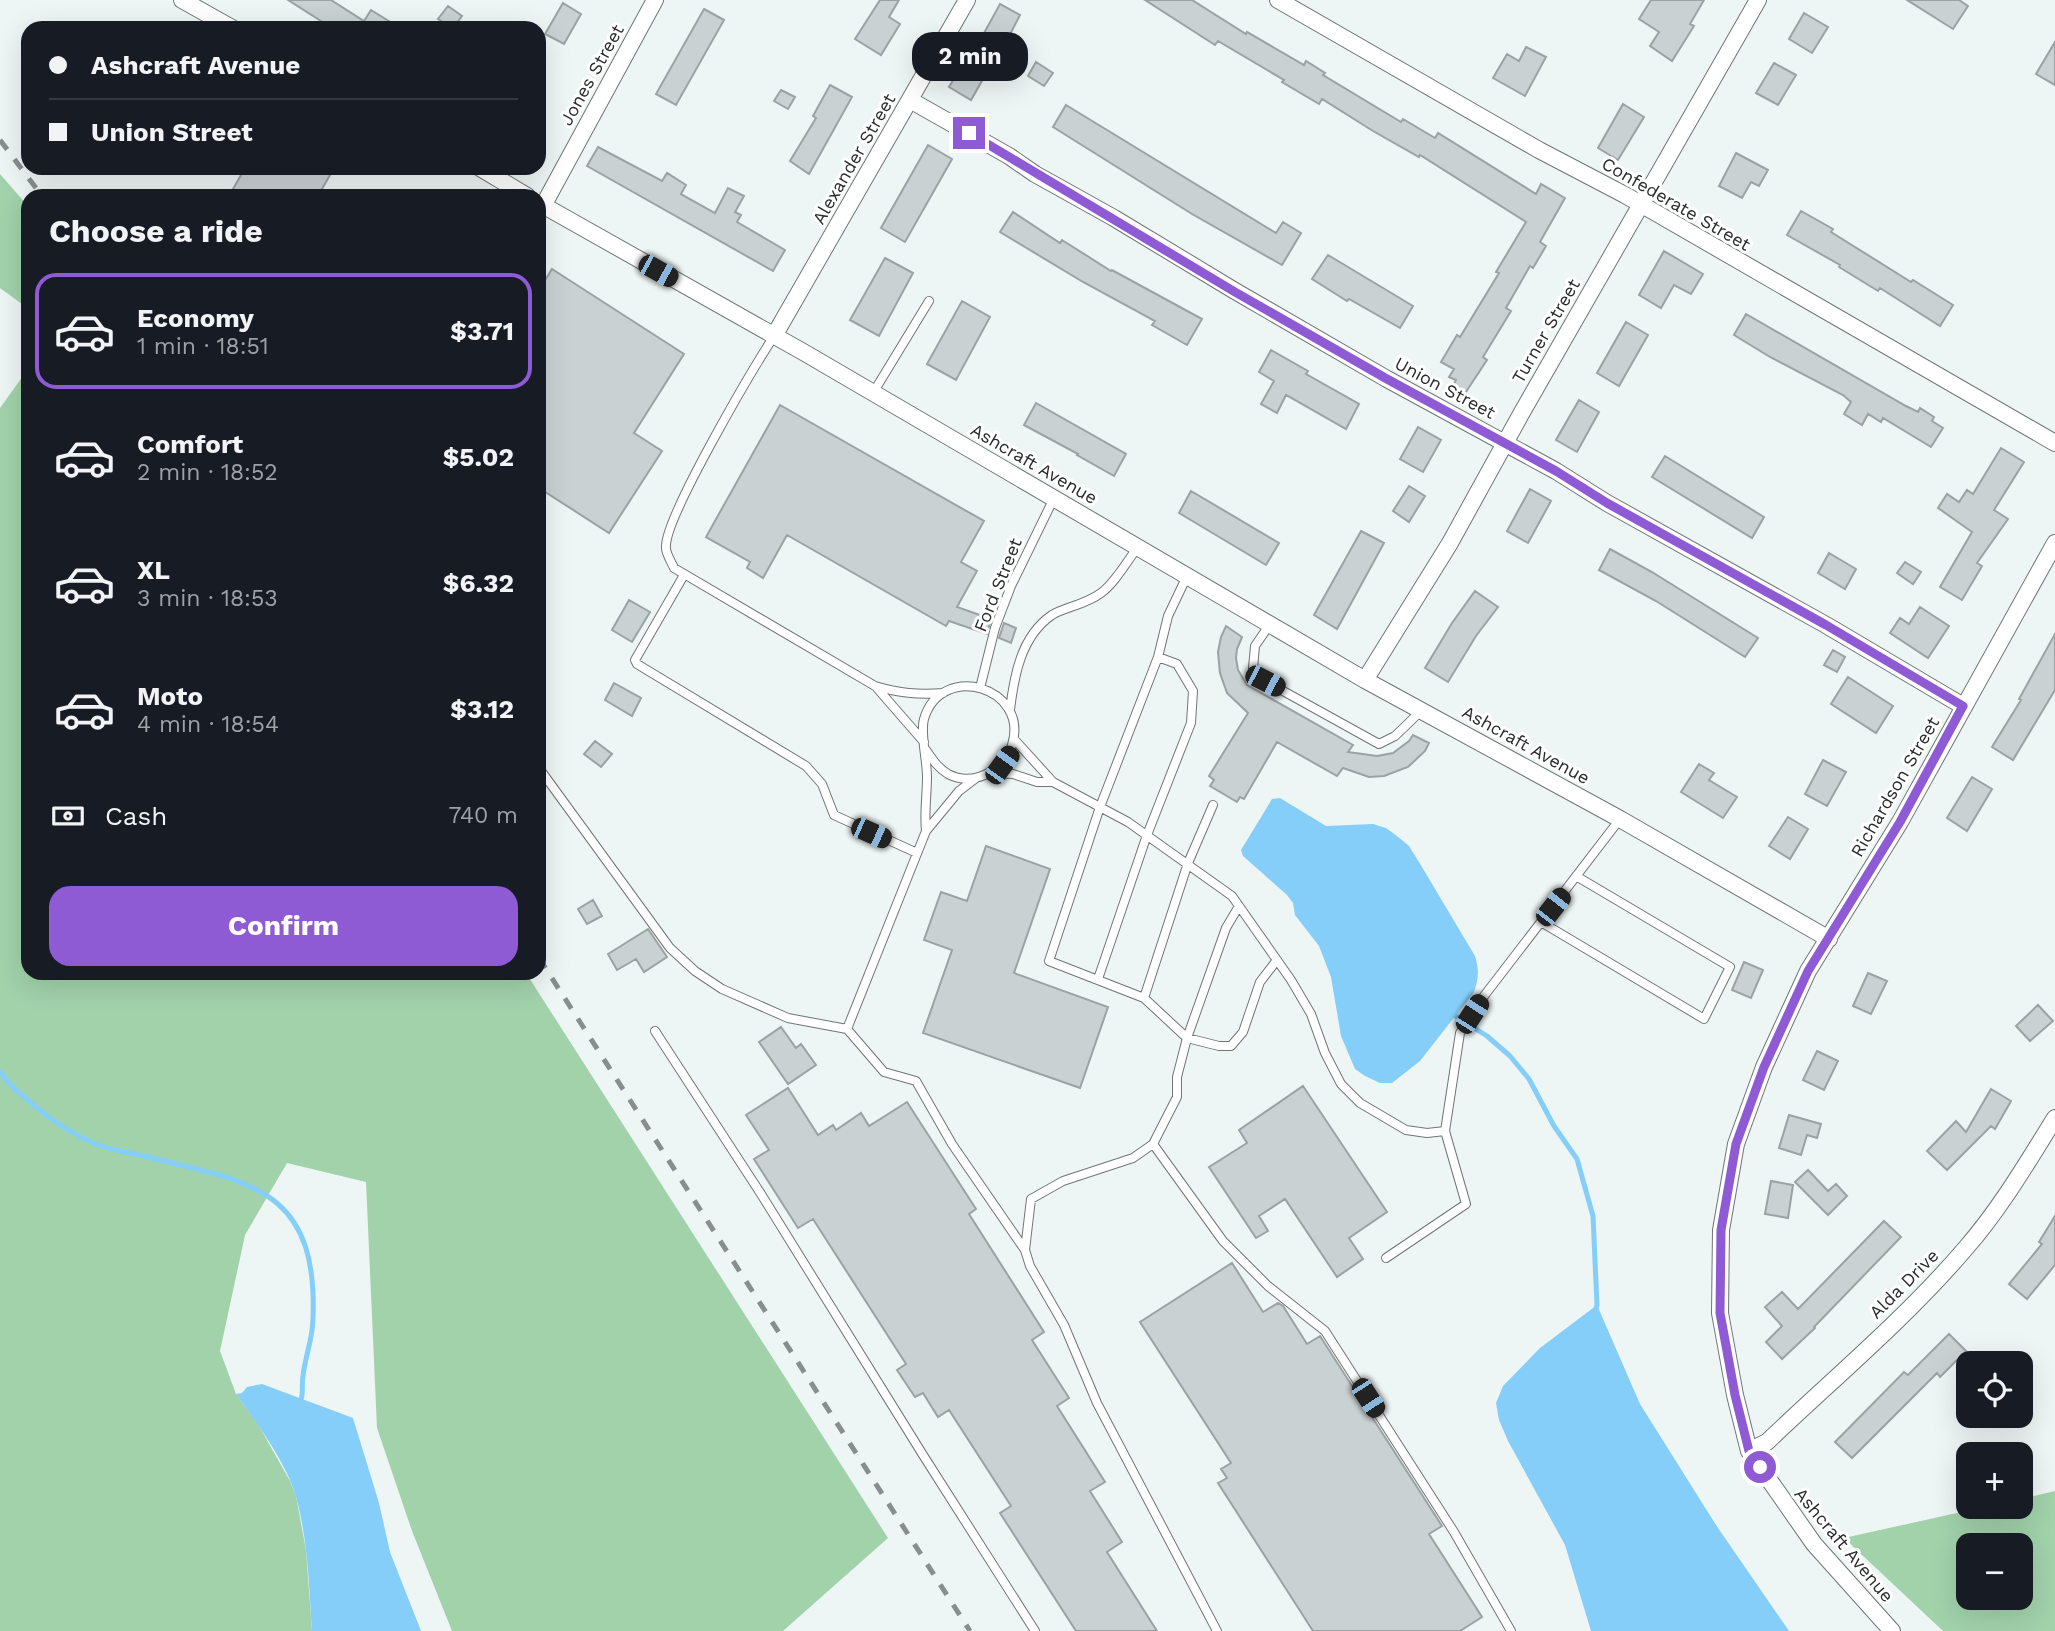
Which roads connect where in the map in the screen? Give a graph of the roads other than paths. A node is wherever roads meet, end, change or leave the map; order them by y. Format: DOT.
graph roads {
  1 [pos="182,0"];
  2 [pos="655,0"];
  3 [pos="967,0"];
  4 [pos="1278,0"];
  5 [pos="1758,0"];
  6 [pos="220,21"];
  7 [pos="910,100"];
  8 [pos="492,175"];
  9 [pos="515,189"];
  10 [pos="546,195"];
  11 [pos="1641,205"];
  12 [pos="546,207"];
  13 [pos="929,301"];
  14 [pos="774,336"];
  15 [pos="873,393"];
  16 [pos="1506,442"];
  17 [pos="2055,443"];
  18 [pos="1054,498"];
  19 [pos="2055,543"];
  20 [pos="1138,547"];
  21 [pos="684,575"];
  22 [pos="1187,576"];
  23 [pos="1270,624"];
  24 [pos="1158,657"];
  25 [pos="1365,680"];
  26 [pos="875,686"];
  27 [pos="980,688"];
  28 [pos="943,693"];
  29 [pos="1963,706"];
  30 [pos="1010,710"];
  31 [pos="1423,710"];
  32 [pos="1014,739"];
  33 [pos="925,746"];
  34 [pos="990,773"];
  35 [pos="546,778"];
  36 [pos="976,778"];
  37 [pos="1053,782"];
  38 [pos="1213,806"];
  39 [pos="1100,807"];
  40 [pos="1620,819"];
  41 [pos="926,831"];
  42 [pos="1147,835"];
  43 [pos="917,853"];
  44 [pos="1188,863"];
  45 [pos="1576,876"];
  46 [pos="1239,906"];
  47 [pos="1541,922"];
  48 [pos="1829,939"];
  49 [pos="1277,960"];
  50 [pos="1098,979"];
  51 [pos="1144,998"];
  52 [pos="847,1029"];
  53 [pos="655,1031"];
  54 [pos="1187,1038"];
  55 [pos="2055,1118"];
  56 [pos="1445,1130"];
  57 [pos="1153,1144"];
  58 [pos="1025,1250"];
  59 [pos="1386,1258"];
  60 [pos="1749,1451"];
  61 [pos="1035,1631"];
  62 [pos="1217,1631"];
  63 [pos="1511,1631"];
  64 [pos="1892,1631"];
  1 -- 6 [label="street"];
  2 -- 10 [label="street, Jones Street"];
  3 -- 7 [label="street, Alexander Street"];
  4 -- 11 [label="street, Confederate Street"];
  5 -- 11 [label="street, Turner Street"];
  7 -- 14 [label="street, Alexander Street"];
  7 -- 16 [label="street, Union Street"];
  8 -- 9 [label="street"];
  11 -- 16 [label="street, Turner Street"];
  11 -- 17 [label="street, Confederate Street"];
  12 -- 14 [label="street, Ashcraft Avenue"];
  13 -- 15 [label="lane"];
  14 -- 15 [label="street, Ashcraft Avenue"];
  14 -- 21 [label="lane"];
  15 -- 18 [label="street, Ashcraft Avenue"];
  16 -- 25 [label="street, Turner Street"];
  16 -- 29 [label="street, Union Street"];
  18 -- 20 [label="street, Ashcraft Avenue"];
  18 -- 27 [label="lane, Ford Street"];
  19 -- 29 [label="street, Richardson Street"];
  20 -- 22 [label="street, Ashcraft Avenue"];
  20 -- 30 [label="lane"];
  21 -- 26 [label="lane"];
  21 -- 43 [label="lane"];
  22 -- 23 [label="street, Ashcraft Avenue"];
  22 -- 24 [label="lane"];
  23 -- 25 [label="street, Ashcraft Avenue"];
  23 -- 31 [label="lane"];
  24 -- 39 [label="lane"];
  24 -- 42 [label="lane"];
  25 -- 31 [label="street, Ashcraft Avenue"];
  26 -- 28 [label="lane"];
  26 -- 33 [label="lane"];
  27 -- 28 [label="lane"];
  27 -- 30 [label="lane"];
  28 -- 33 [label="lane"];
  29 -- 48 [label="street, Richardson Street"];
  30 -- 32 [label="lane"];
  31 -- 40 [label="street, Ashcraft Avenue"];
  32 -- 34 [label="lane"];
  32 -- 37 [label="lane"];
  33 -- 36 [label="lane"];
  33 -- 41 [label="lane"];
  34 -- 36 [label="lane"];
  34 -- 37 [label="lane"];
  35 -- 52 [label="lane"];
  36 -- 41 [label="lane"];
  37 -- 39 [label="lane"];
  38 -- 44 [label="lane"];
  39 -- 42 [label="lane"];
  39 -- 50 [label="lane"];
  40 -- 45 [label="lane"];
  40 -- 48 [label="street, Ashcraft Avenue"];
  41 -- 43 [label="lane"];
  42 -- 44 [label="lane"];
  42 -- 50 [label="lane"];
  43 -- 52 [label="lane"];
  44 -- 46 [label="lane"];
  44 -- 51 [label="lane"];
  45 -- 47 [label="lane"];
  45 -- 47 [label="lane"];
  46 -- 49 [label="lane"];
  46 -- 54 [label="lane"];
  47 -- 56 [label="lane"];
  48 -- 60 [label="street, Ashcraft Avenue"];
  49 -- 54 [label="lane"];
  49 -- 56 [label="lane"];
  50 -- 51 [label="lane"];
  51 -- 54 [label="lane"];
  52 -- 58 [label="lane"];
  53 -- 61 [label="lane"];
  54 -- 57 [label="lane"];
  55 -- 60 [label="street, Alda Drive"];
  56 -- 59 [label="lane"];
  57 -- 58 [label="lane"];
  57 -- 63 [label="lane"];
  58 -- 62 [label="lane"];
  60 -- 64 [label="street, Ashcraft Avenue"];
}
